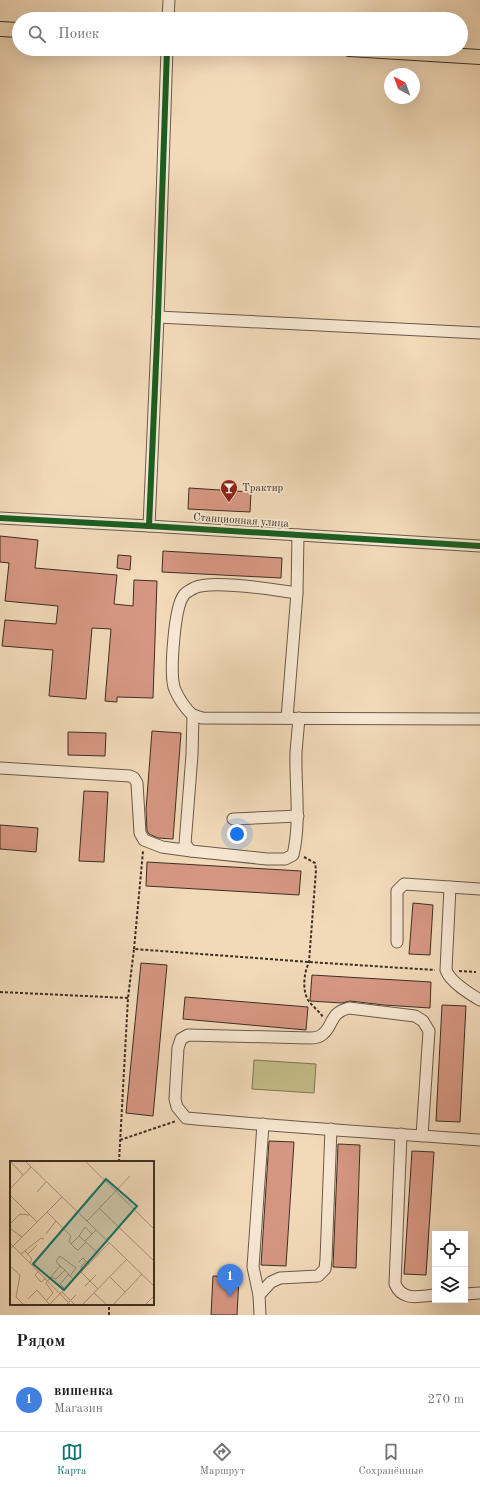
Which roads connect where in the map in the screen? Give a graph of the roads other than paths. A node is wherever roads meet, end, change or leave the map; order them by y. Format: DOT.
graph roads {
  1 [pos="169,0"];
  2 [pos="168,12"];
  3 [pos="0,29"];
  4 [pos="12,30"];
  5 [pos="167,56"];
  6 [pos="464,56"];
  7 [pos="480,57"];
  8 [pos="158,317"];
  9 [pos="480,333"];
  10 [pos="0,518"];
  11 [pos="149,526"];
  12 [pos="298,535"];
  13 [pos="480,546"];
  14 [pos="296,593"];
  15 [pos="193,715"];
  16 [pos="287,718"];
  17 [pos="299,718"];
  18 [pos="480,719"];
  19 [pos="0,768"];
  20 [pos="298,816"];
  21 [pos="233,819"];
  22 [pos="190,851"];
  23 [pos="450,887"];
  24 [pos="480,889"];
  25 [pos="397,942"];
  26 [pos="480,1000"];
  27 [pos="263,1124"];
  28 [pos="331,1129"];
  29 [pos="401,1134"];
  30 [pos="422,1136"];
  31 [pos="480,1140"];
  32 [pos="480,1293"];
  33 [pos="259,1294"];
  34 [pos="468,1294"];
  35 [pos="432,1295"];
  36 [pos="260,1315"];
  1 -- 2 [label="street"];
  3 -- 4 [label="main road"];
  5 -- 8 [label="street"];
  6 -- 7 [label="main road"];
  8 -- 9 [label="street"];
  8 -- 11 [label="street"];
  10 -- 11 [label="street, Станционная улица"];
  11 -- 12 [label="street, Станционная улица"];
  12 -- 13 [label="street, Станционная улица"];
  12 -- 14 [label="street"];
  14 -- 15 [label="street"];
  14 -- 16 [label="street"];
  15 -- 16 [label="street"];
  15 -- 22 [label="street"];
  16 -- 17 [label="street"];
  17 -- 18 [label="street"];
  17 -- 20 [label="street"];
  19 -- 22 [label="street"];
  20 -- 21 [label="street"];
  20 -- 22 [label="street"];
  23 -- 24 [label="street"];
  23 -- 25 [label="street"];
  23 -- 26 [label="street"];
  27 -- 28 [label="street"];
  27 -- 30 [label="street"];
  27 -- 33 [label="street"];
  28 -- 29 [label="street"];
  28 -- 33 [label="street"];
  29 -- 30 [label="street"];
  29 -- 35 [label="street"];
  30 -- 31 [label="street"];
  32 -- 34 [label="street"];
  33 -- 36 [label="street"];
}
